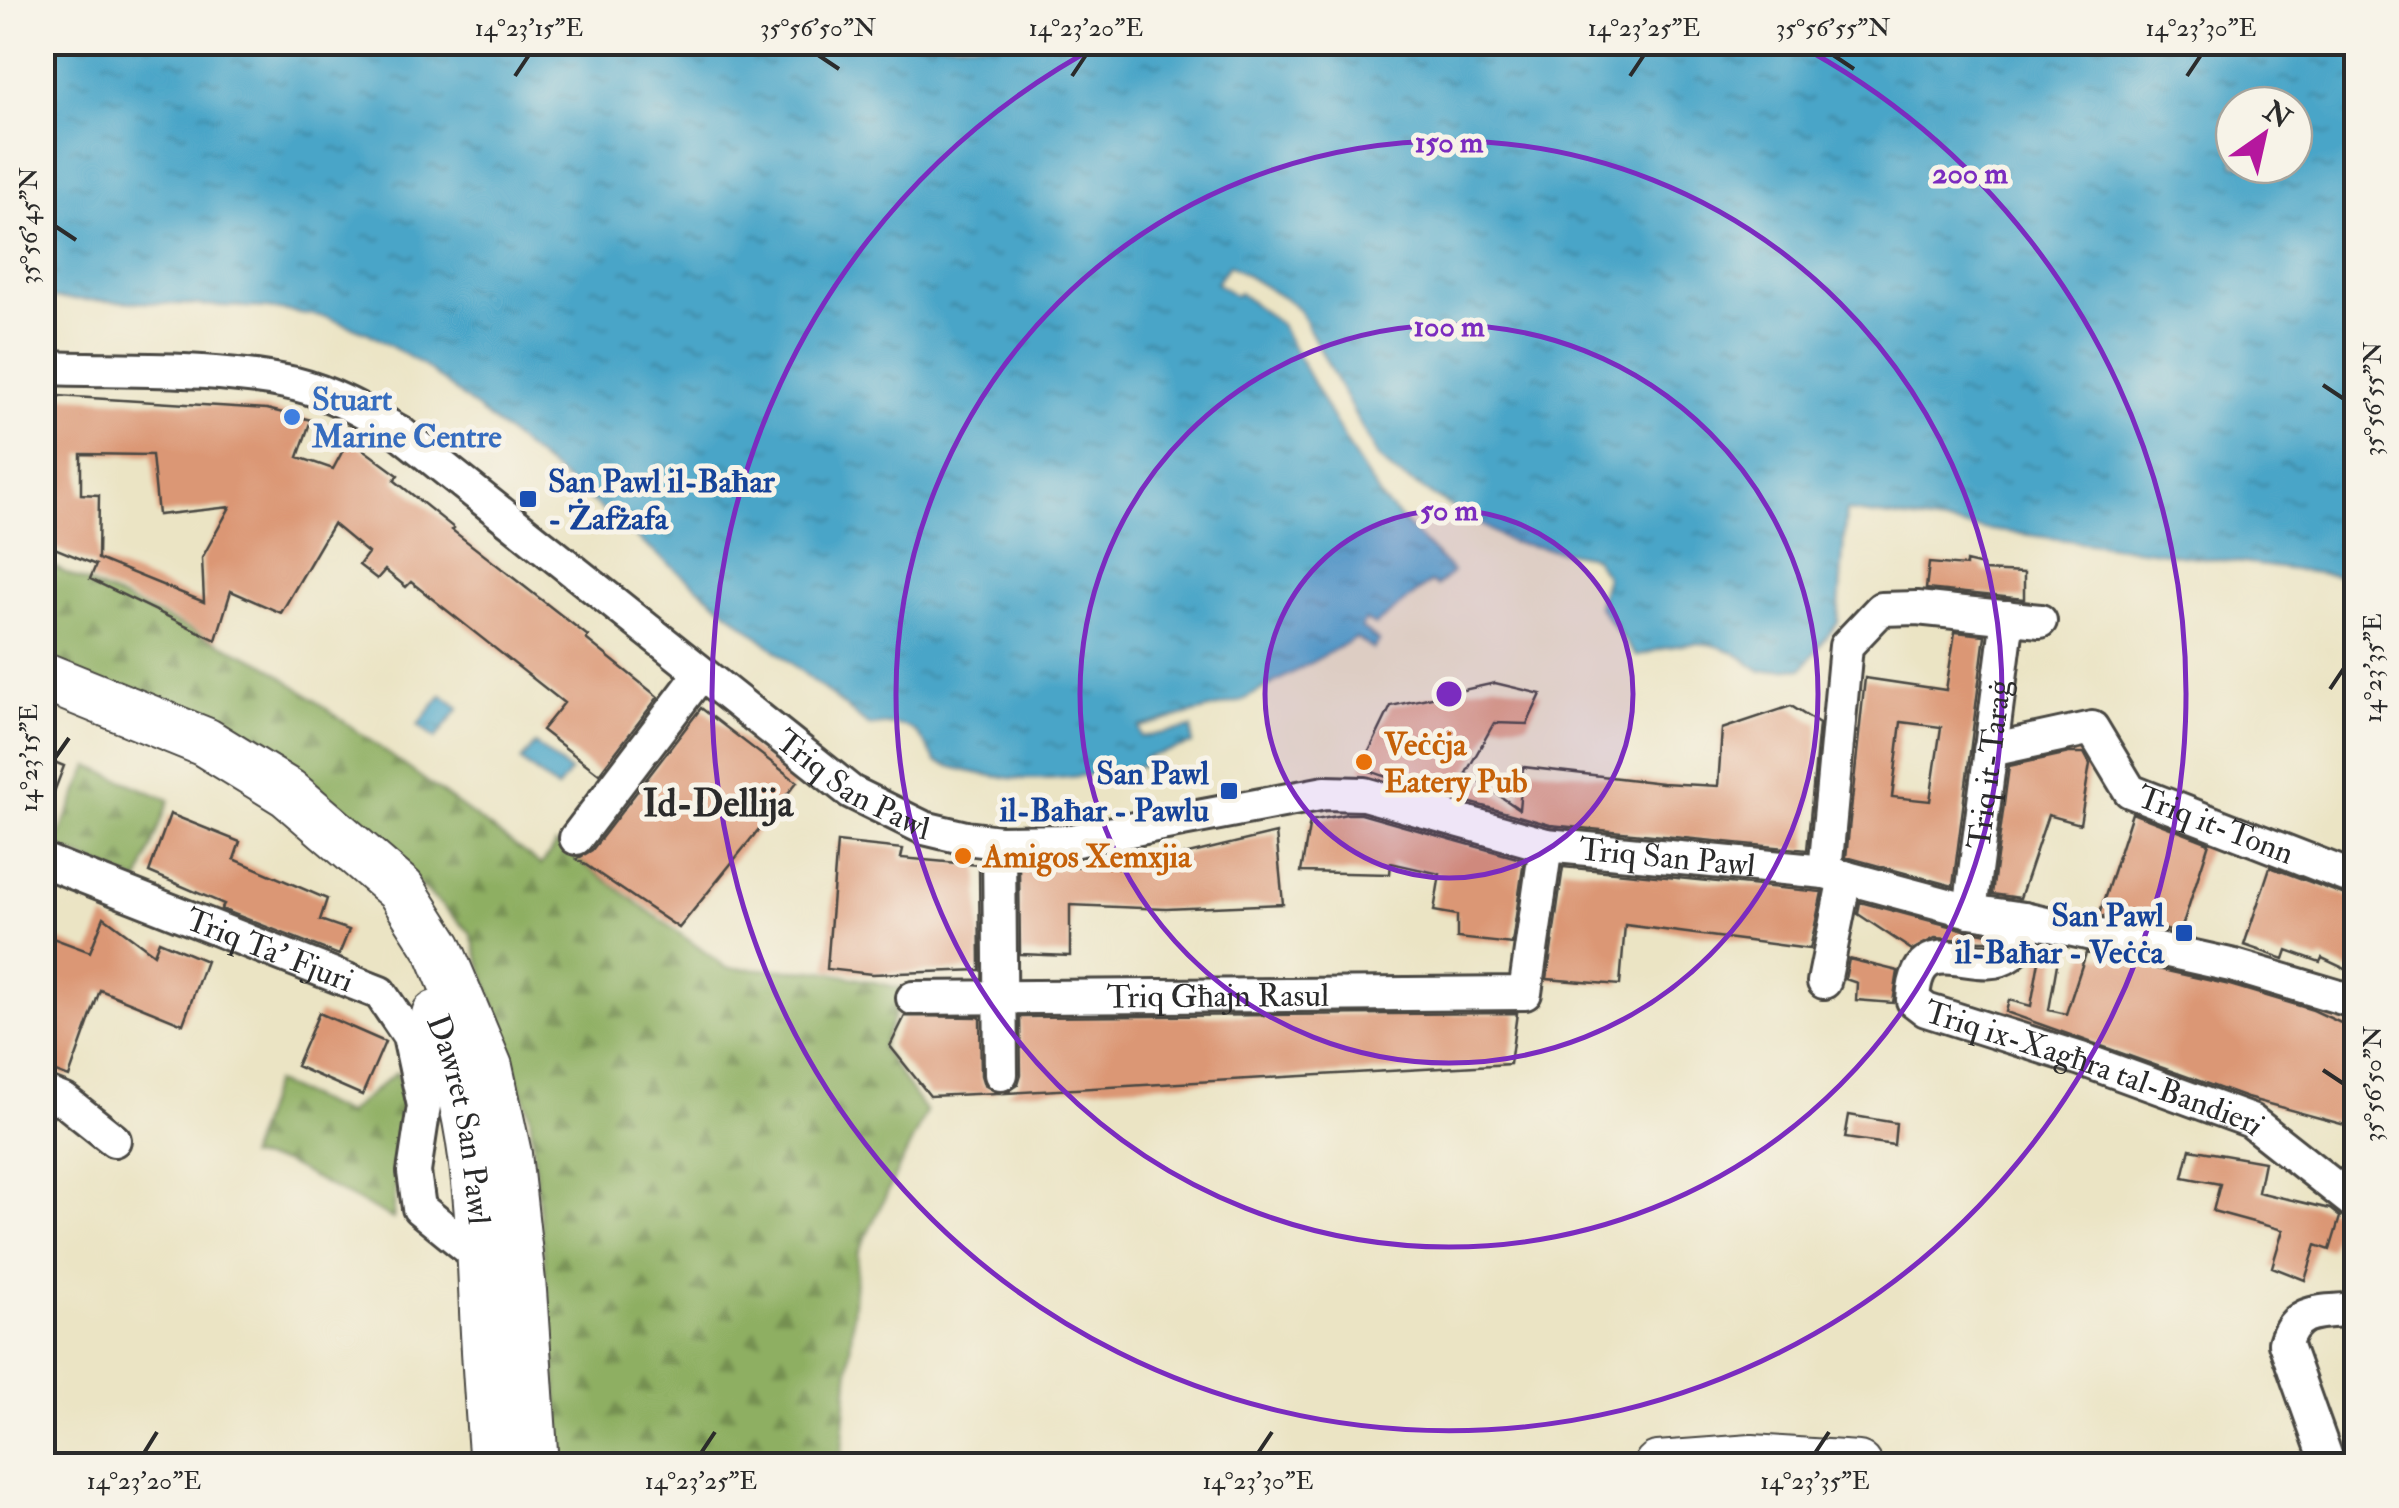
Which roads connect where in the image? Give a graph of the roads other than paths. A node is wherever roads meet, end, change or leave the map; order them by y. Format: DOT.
graph roads {
  1 [pos="42,368"];
  2 [pos="700,674"];
  3 [pos="42,676"];
  4 [pos="42,712"];
  5 [pos="1990,750"];
  6 [pos="576,838"];
  7 [pos="999,842"];
  8 [pos="1546,845"];
  9 [pos="42,860"];
  10 [pos="1835,875"];
  11 [pos="2356,879"];
  12 [pos="1970,911"];
  13 [pos="2024,920"];
  14 [pos="1824,982"];
  15 [pos="913,998"];
  16 [pos="998,999"];
  17 [pos="2356,1002"];
  18 [pos="1001,1074"];
  19 [pos="42,1092"];
  20 [pos="114,1140"];
  21 [pos="507,1154"];
  22 [pos="414,1172"];
  23 [pos="477,1194"];
  24 [pos="2356,1204"];
  25 [pos="483,1260"];
  26 [pos="2356,1309"];
  27 [pos="494,1466"];
  28 [pos="534,1466"];
  29 [pos="1658,1466"];
  30 [pos="1858,1466"];
  31 [pos="2329,1466"];
  1 -- 2 [label="street, Triq San Pawl"];
  2 -- 6 [label="street"];
  2 -- 7 [label="street, Triq San Pawl"];
  3 -- 21 [label="highway, Dawret San Pawl"];
  4 -- 23 [label="highway, Dawret San Pawl"];
  5 -- 10 [label="street, Triq it-Taraġ"];
  5 -- 11 [label="street, Triq it-Tonn"];
  5 -- 12 [label="street, Triq it-Taraġ"];
  7 -- 8 [label="street, Triq San Pawl"];
  7 -- 16 [label="street"];
  8 -- 10 [label="street, Triq San Pawl"];
  8 -- 16 [label="street, Triq Għajn Rasul"];
  9 -- 22 [label="street, Triq Ta' Fjuri"];
  10 -- 12 [label="street, Triq San Pawl"];
  10 -- 14 [label="street"];
  12 -- 13 [label="street, Triq San Pawl"];
  13 -- 17 [label="street, Triq San Pawl"];
  13 -- 24 [label="street, Triq ix-Xagħra tal-Bandieri"];
  15 -- 16 [label="street, Triq Għajn Rasul"];
  16 -- 18 [label="street"];
  19 -- 20 [label="street"];
  21 -- 25 [label="street, Dawret San Pawl"];
  21 -- 28 [label="highway, Dawret San Pawl"];
  22 -- 23 [label="street"];
  22 -- 25 [label="street, Triq Ta' Fjuri"];
  23 -- 25 [label="highway, Dawret San Pawl"];
  25 -- 27 [label="highway, Dawret San Pawl"];
  26 -- 31 [label="street"];
  29 -- 30 [label="highway"];
}
